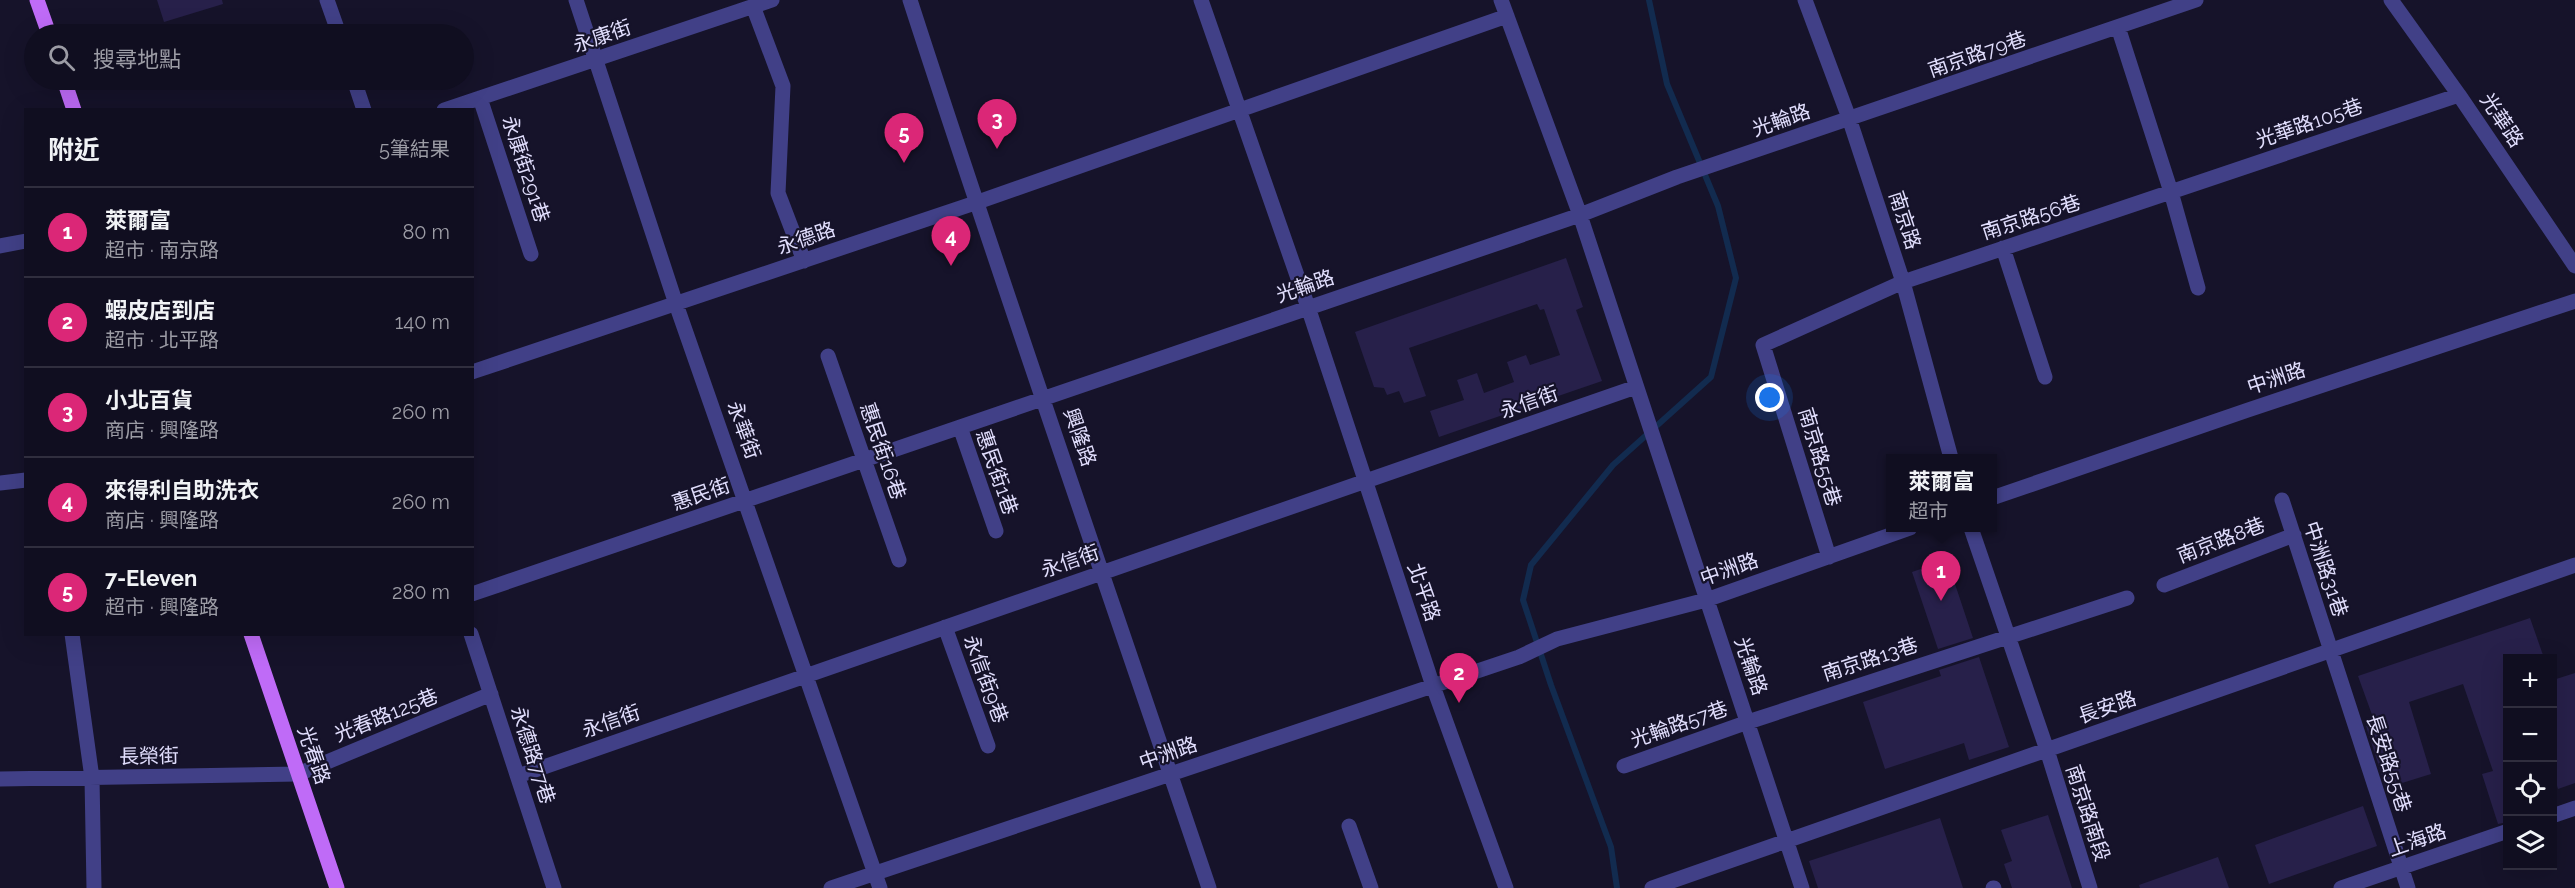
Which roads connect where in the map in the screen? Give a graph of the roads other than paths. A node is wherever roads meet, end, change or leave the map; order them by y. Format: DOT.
graph roads {
  1 [pos="37,0"];
  2 [pos="327,0"];
  3 [pos="576,0"];
  4 [pos="772,0"];
  5 [pos="910,0"];
  6 [pos="1201,0"];
  7 [pos="1501,0"];
  8 [pos="1805,0"];
  9 [pos="2196,0"];
  10 [pos="2391,0"];
  11 [pos="753,6"];
  12 [pos="1507,16"];
  13 [pos="45,24"];
  14 [pos="335,24"];
  15 [pos="2118,27"];
  16 [pos="596,60"];
  17 [pos="67,90"];
  18 [pos="357,90"];
  19 [pos="2459,95"];
  20 [pos="480,98"];
  21 [pos="73,108"];
  22 [pos="363,108"];
  23 [pos="450,108"];
  24 [pos="1239,109"];
  25 [pos="1849,118"];
  26 [pos="2171,192"];
  27 [pos="975,202"];
  28 [pos="1580,216"];
  29 [pos="24,241"];
  30 [pos="0,246"];
  31 [pos="2003,248"];
  32 [pos="531,254"];
  33 [pos="804,261"];
  34 [pos="2575,266"];
  35 [pos="1903,282"];
  36 [pos="2198,288"];
  37 [pos="2575,301"];
  38 [pos="676,304"];
  39 [pos="1308,307"];
  40 [pos="828,356"];
  41 [pos="474,371"];
  42 [pos="2045,377"];
  43 [pos="1638,393"];
  44 [pos="1044,398"];
  45 [pos="960,427"];
  46 [pos="1950,454"];
  47 [pos="864,460"];
  48 [pos="24,480"];
  49 [pos="1365,481"];
  50 [pos="0,483"];
  51 [pos="1997,496"];
  52 [pos="747,500"];
  53 [pos="2282,500"];
  54 [pos="996,531"];
  55 [pos="1899,532"];
  56 [pos="1972,532"];
  57 [pos="2294,534"];
  58 [pos="1829,557"];
  59 [pos="899,560"];
  60 [pos="2575,565"];
  61 [pos="1103,572"];
  62 [pos="2164,585"];
  63 [pos="474,593"];
  64 [pos="2127,598"];
  65 [pos="1706,600"];
  66 [pos="945,627"];
  67 [pos="72,636"];
  68 [pos="252,636"];
  69 [pos="472,636"];
  70 [pos="2006,637"];
  71 [pos="2330,651"];
  72 [pos="807,675"];
  73 [pos="1433,686"];
  74 [pos="491,694"];
  75 [pos="1748,722"];
  76 [pos="988,746"];
  77 [pos="2047,750"];
  78 [pos="1624,766"];
  79 [pos="298,774"];
  80 [pos="1171,774"];
  81 [pos="518,776"];
  82 [pos="92,778"];
  83 [pos="0,779"];
  84 [pos="2575,808"];
  85 [pos="2557,815"];
  86 [pos="1349,826"];
  87 [pos="2503,833"];
  88 [pos="1788,840"];
  89 [pos="2401,868"];
  90 [pos="878,881"];
  91 [pos="94,888"];
  92 [pos="337,888"];
  93 [pos="554,888"];
  94 [pos="831,888"];
  95 [pos="1209,888"];
  96 [pos="1371,888"];
  97 [pos="1506,888"];
  98 [pos="1652,888"];
  99 [pos="1802,888"];
  100 [pos="2090,888"];
  101 [pos="2341,888"];
  102 [pos="2408,888"];
  1 -- 13 [label="main road"];
  2 -- 14 [label="street"];
  3 -- 16 [label="street, 永華街"];
  4 -- 11 [label="street, 永康街"];
  5 -- 27 [label="street, 興隆路"];
  6 -- 24 [label="street, 北平路"];
  7 -- 12 [label="street"];
  8 -- 25 [label="street, 南京路"];
  9 -- 15 [label="street, 南京路79巷"];
  10 -- 19 [label="street, 光華路"];
  11 -- 16 [label="street, 永康街"];
  11 -- 33 [label="street"];
  12 -- 24 [label="street, 永德路"];
  12 -- 28 [label="street"];
  15 -- 25 [label="street, 南京路79巷"];
  15 -- 26 [label="street"];
  16 -- 20 [label="street, 永康街"];
  16 -- 38 [label="street, 永華街"];
  17 -- 21 [label="main road"];
  18 -- 22 [label="street"];
  19 -- 26 [label="street, 光華路105巷"];
  19 -- 34 [label="street, 光華路"];
  20 -- 23 [label="street, 永康街"];
  20 -- 32 [label="street, 永康街291巷"];
  24 -- 27 [label="street, 永德路"];
  24 -- 39 [label="street, 北平路"];
  25 -- 28 [label="street, 光輪路"];
  25 -- 35 [label="street, 南京路"];
  26 -- 31 [label="street, 南京路56巷"];
  26 -- 36 [label="street"];
  27 -- 33 [label="street, 永德路"];
  27 -- 44 [label="street, 興隆路"];
  28 -- 39 [label="street, 光輪路"];
  28 -- 43 [label="street"];
  29 -- 30 [label="street"];
  31 -- 35 [label="street, 南京路56巷"];
  31 -- 42 [label="street"];
  33 -- 38 [label="street, 永德路"];
  35 -- 46 [label="street, 南京路"];
  35 -- 58 [label="street, 南京路55巷"];
  37 -- 51 [label="street, 中洲路"];
  38 -- 41 [label="street, 永德路"];
  38 -- 52 [label="street, 永華街"];
  39 -- 44 [label="street, 光輪路"];
  39 -- 49 [label="street, 北平路"];
  40 -- 47 [label="street, 惠民街16巷"];
  43 -- 49 [label="street, 永信街"];
  43 -- 65 [label="street, 光輪路"];
  44 -- 45 [label="street, 惠民街"];
  44 -- 61 [label="street, 興隆路"];
  45 -- 47 [label="street, 惠民街"];
  45 -- 54 [label="street, 惠民街1巷"];
  47 -- 52 [label="street, 惠民街"];
  47 -- 59 [label="street, 惠民街16巷"];
  48 -- 50 [label="street"];
  49 -- 61 [label="street, 永信街"];
  49 -- 73 [label="street, 北平路"];
  52 -- 63 [label="street, 惠民街"];
  52 -- 72 [label="street, 永華街"];
  53 -- 57 [label="street, 中洲路31巷"];
  55 -- 58 [label="street, 中洲路"];
  56 -- 70 [label="street"];
  57 -- 62 [label="street, 南京路8巷"];
  57 -- 71 [label="street, 中洲路31巷"];
  58 -- 65 [label="street, 中洲路"];
  60 -- 71 [label="street, 長安路"];
  61 -- 66 [label="street, 永信街"];
  61 -- 80 [label="street, 興隆路"];
  64 -- 70 [label="street"];
  65 -- 73 [label="street, 中洲路"];
  65 -- 75 [label="street, 光輪路"];
  66 -- 72 [label="street, 永信街"];
  66 -- 76 [label="street, 永信街9巷"];
  67 -- 82 [label="street"];
  68 -- 79 [label="main road, 光春路"];
  69 -- 74 [label="street, 永德路77巷"];
  70 -- 75 [label="street, 南京路13巷"];
  70 -- 77 [label="street"];
  71 -- 77 [label="street, 長安路"];
  71 -- 89 [label="street, 長安路55巷"];
  72 -- 81 [label="street, 永信街"];
  72 -- 90 [label="street, 永華街"];
  73 -- 80 [label="street, 中洲路"];
  73 -- 97 [label="street, 北平路"];
  74 -- 79 [label="street, 光春路125巷"];
  74 -- 81 [label="street, 永德路77巷"];
  75 -- 78 [label="street, 光輪路57巷"];
  75 -- 88 [label="street, 光輪路"];
  77 -- 88 [label="street, 長安路"];
  77 -- 100 [label="street, 南京路南段"];
  79 -- 82 [label="street, 長榮街"];
  79 -- 92 [label="main road, 光春路"];
  80 -- 90 [label="street, 中洲路"];
  80 -- 95 [label="street, 興隆路"];
  81 -- 93 [label="street, 永德路77巷"];
  82 -- 83 [label="street, 長榮街"];
  82 -- 91 [label="street"];
  84 -- 85 [label="street"];
  86 -- 96 [label="street"];
  87 -- 89 [label="street, 上海路"];
  88 -- 98 [label="street, 長安路"];
  88 -- 99 [label="street, 光輪路"];
  89 -- 101 [label="street, 上海路"];
  89 -- 102 [label="street, 長安路55巷"];
  90 -- 94 [label="street, 中洲路"];
}
